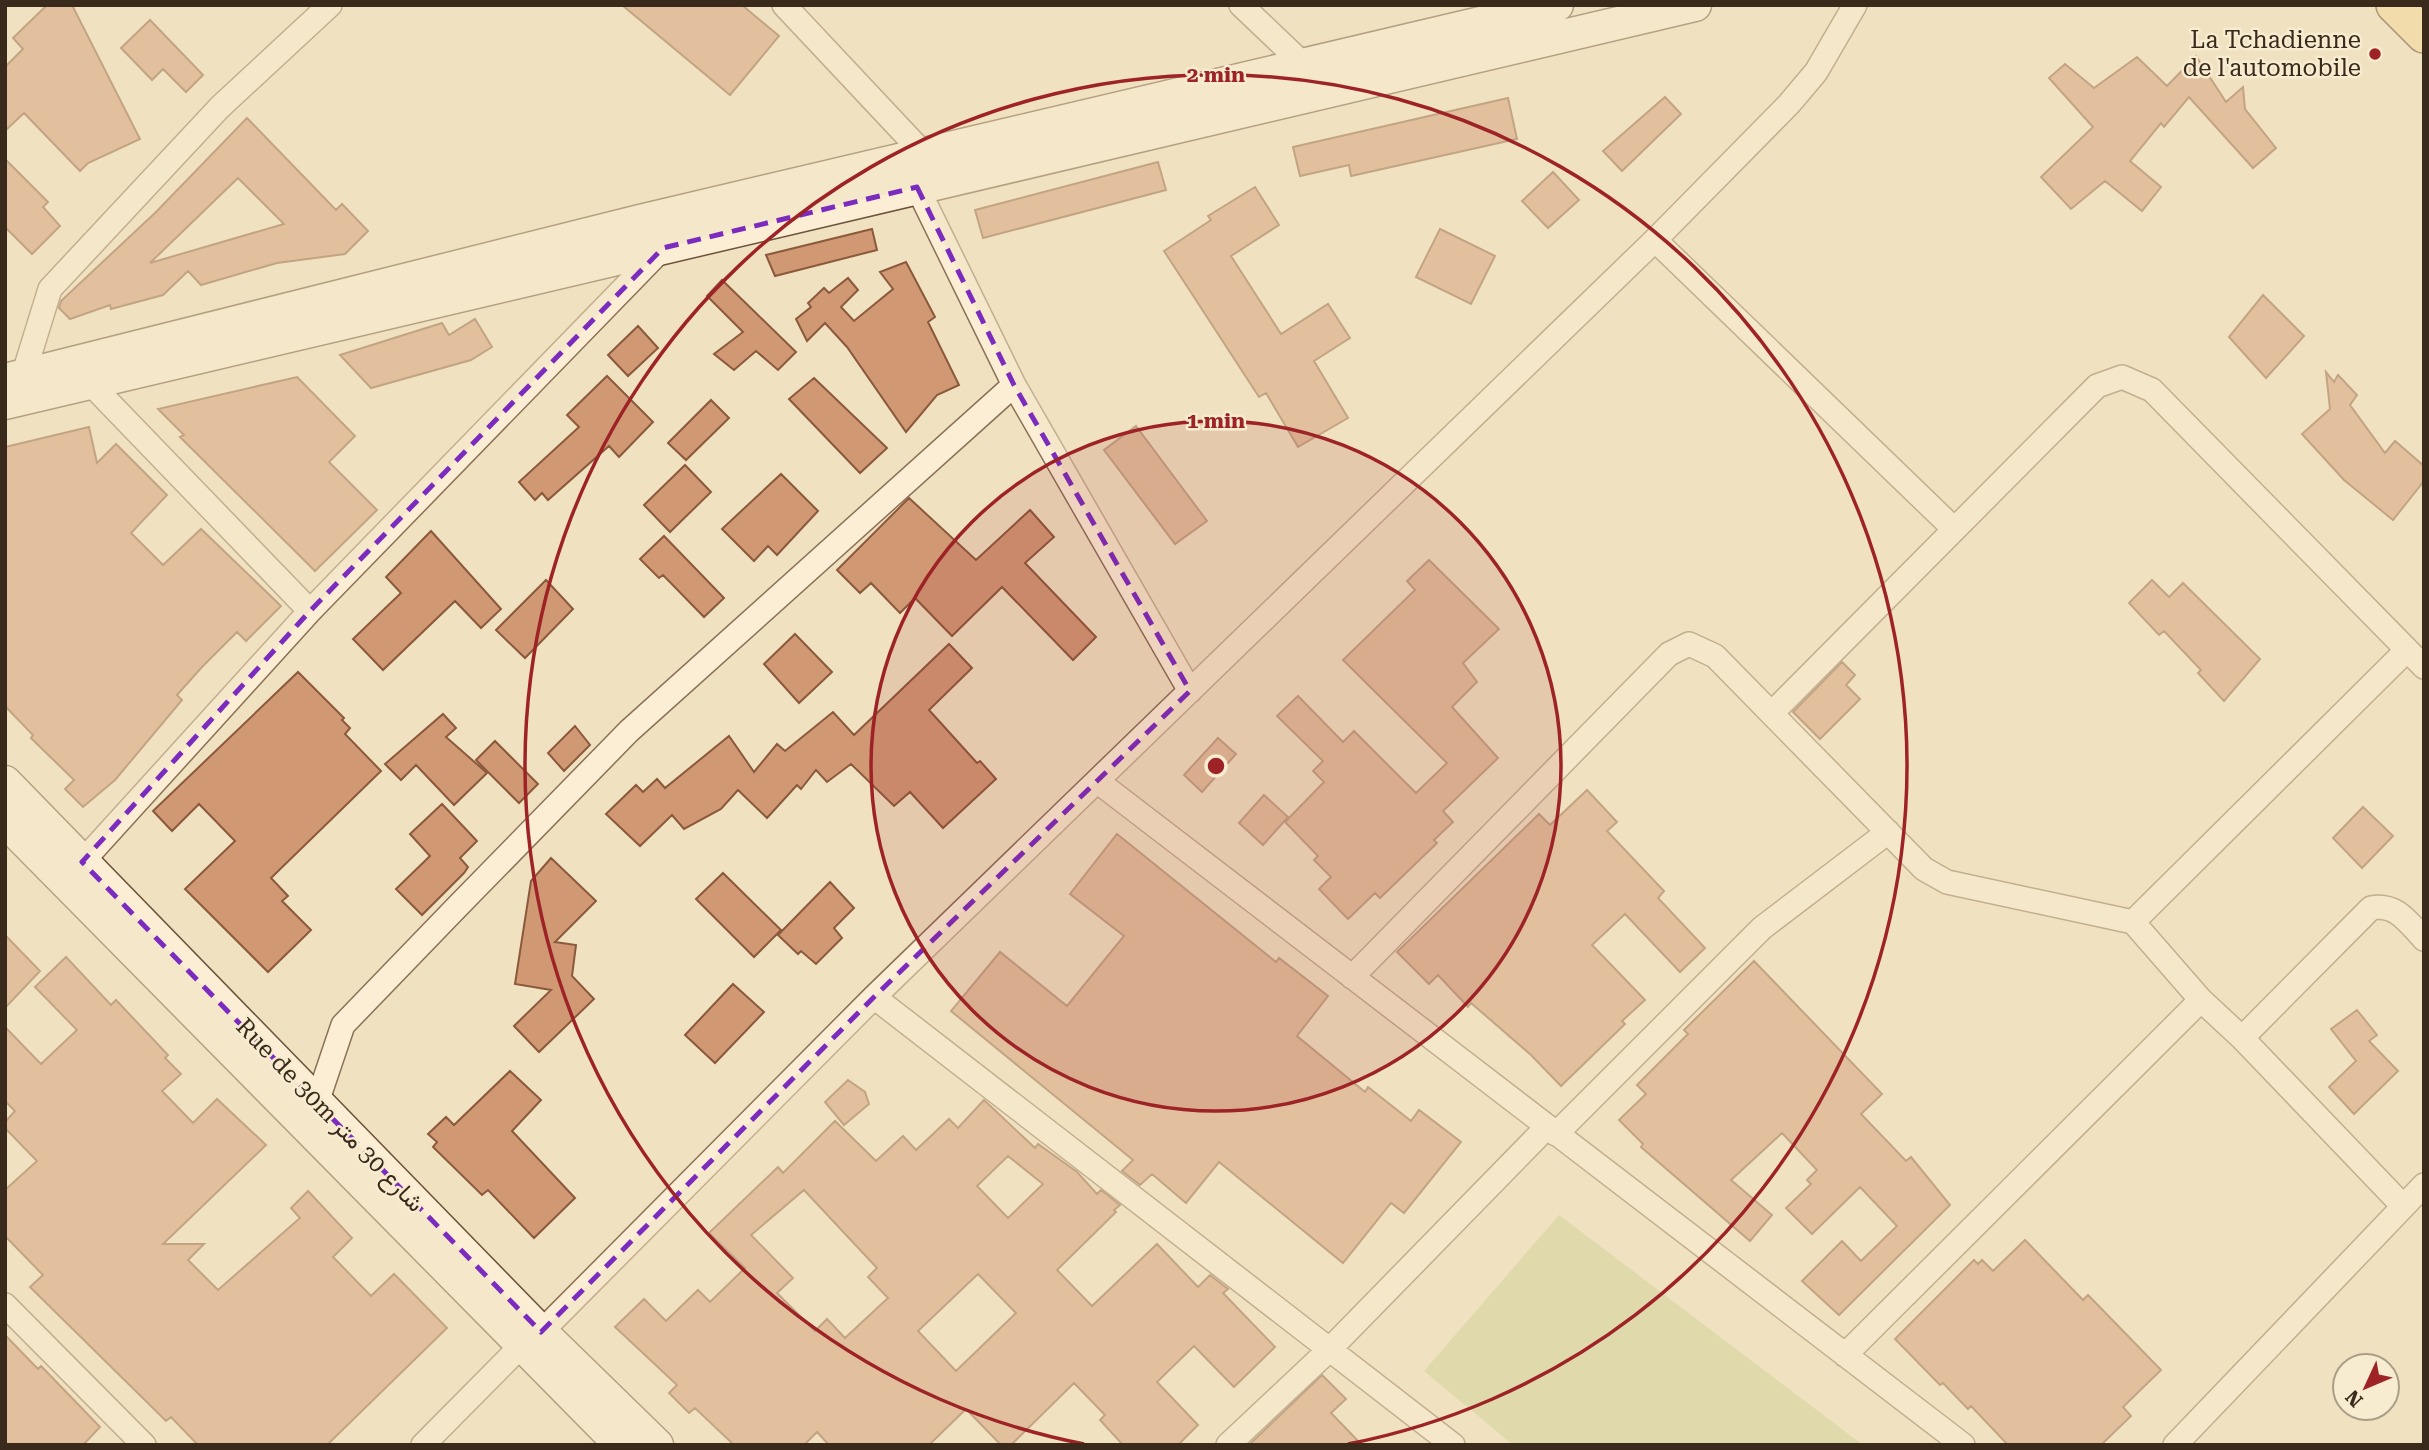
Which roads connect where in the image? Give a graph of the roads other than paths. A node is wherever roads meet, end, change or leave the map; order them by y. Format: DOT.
graph roads {
  1 [pos="330,5"];
  2 [pos="784,5"];
  3 [pos="1241,5"];
  4 [pos="1557,5"];
  5 [pos="1695,5"];
  6 [pos="1855,5"];
  7 [pos="2394,5"];
  8 [pos="2424,35"];
  9 [pos="1303,64"];
  10 [pos="923,153"];
  11 [pos="917,187"];
  12 [pos="1655,240"];
  13 [pos="663,248"];
  14 [pos="14,378"];
  15 [pos="90,383"];
  16 [pos="1014,385"];
  17 [pos="5,403"];
  18 [pos="1954,529"];
  19 [pos="310,611"];
  20 [pos="2407,650"];
  21 [pos="2424,667"];
  22 [pos="1190,691"];
  23 [pos="1772,713"];
  24 [pos="1097,781"];
  25 [pos="5,782"];
  26 [pos="5,821"];
  27 [pos="1888,832"];
  28 [pos="82,862"];
  29 [pos="2133,922"];
  30 [pos="2424,939"];
  31 [pos="1352,977"];
  32 [pos="874,997"];
  33 [pos="2201,1000"];
  34 [pos="2242,1038"];
  35 [pos="317,1102"];
  36 [pos="1551,1131"];
  37 [pos="2424,1185"];
  38 [pos="2403,1206"];
  39 [pos="5,1305"];
  40 [pos="531,1339"];
  41 [pos="1329,1350"];
  42 [pos="1845,1355"];
  43 [pos="145,1445"];
  44 [pos="422,1445"];
  45 [pos="621,1445"];
  46 [pos="657,1445"];
  47 [pos="1228,1445"];
  48 [pos="1453,1445"];
  49 [pos="1963,1445"];
  50 [pos="2175,1445"];
  1 -- 14 [label="street"];
  2 -- 10 [label="street"];
  3 -- 9 [label="street"];
  4 -- 9 [label="street"];
  5 -- 11 [label="street"];
  6 -- 12 [label="street"];
  7 -- 8 [label="main road"];
  9 -- 10 [label="street"];
  10 -- 14 [label="street"];
  11 -- 13 [label="street"];
  11 -- 16 [label="street"];
  12 -- 18 [label="street"];
  12 -- 22 [label="street"];
  13 -- 15 [label="street"];
  13 -- 19 [label="street"];
  15 -- 17 [label="street"];
  15 -- 19 [label="street"];
  16 -- 22 [label="street"];
  16 -- 35 [label="street"];
  18 -- 20 [label="street"];
  18 -- 23 [label="street"];
  19 -- 28 [label="street"];
  20 -- 21 [label="street"];
  20 -- 29 [label="street"];
  22 -- 24 [label="street"];
  23 -- 27 [label="street"];
  23 -- 31 [label="street"];
  24 -- 31 [label="street"];
  24 -- 32 [label="street"];
  25 -- 28 [label="street, Rue de 30m شارع 30 متر"];
  26 -- 40 [label="street, Rue de 30m شارع 30 متر"];
  27 -- 29 [label="street"];
  27 -- 36 [label="street"];
  28 -- 35 [label="street, Rue de 30m شارع 30 متر"];
  29 -- 33 [label="street"];
  30 -- 34 [label="street"];
  31 -- 36 [label="street"];
  32 -- 40 [label="street"];
  32 -- 41 [label="street"];
  33 -- 34 [label="street"];
  33 -- 42 [label="street"];
  34 -- 38 [label="street"];
  35 -- 40 [label="street, Rue de 30m شارع 30 متر"];
  36 -- 41 [label="street"];
  36 -- 42 [label="street"];
  37 -- 38 [label="street"];
  38 -- 50 [label="street"];
  39 -- 43 [label="street"];
  40 -- 44 [label="street"];
  40 -- 45 [label="street, Rue de 30m شارع 30 متر"];
  40 -- 46 [label="street, Rue de 30m شارع 30 متر"];
  41 -- 47 [label="street"];
  41 -- 48 [label="street"];
  42 -- 49 [label="street"];
}
